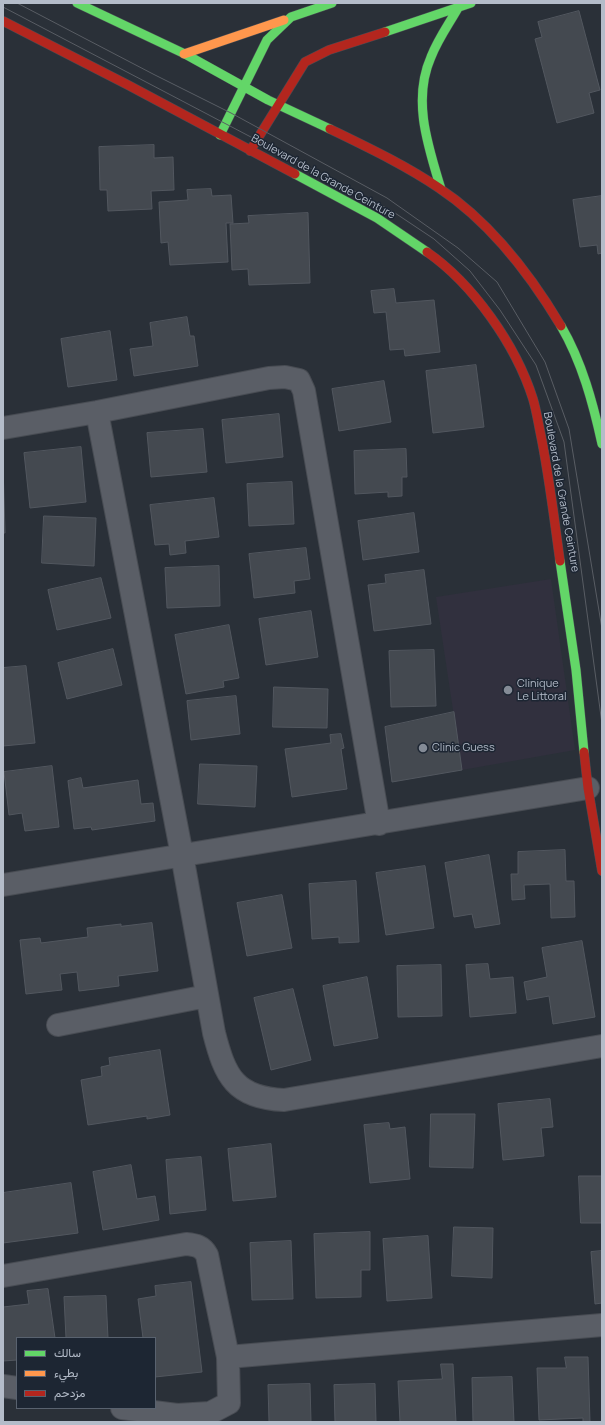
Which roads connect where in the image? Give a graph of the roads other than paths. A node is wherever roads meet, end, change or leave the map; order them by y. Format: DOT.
graph roads {
  1 [pos="77,3"];
  2 [pos="332,3"];
  3 [pos="470,3"];
  4 [pos="458,8"];
  5 [pos="291,18"];
  6 [pos="3,21"];
  7 [pos="3,33"];
  8 [pos="30,34"];
  9 [pos="184,54"];
  10 [pos="245,87"];
  11 [pos="278,105"];
  12 [pos="220,135"];
  13 [pos="250,151"];
  14 [pos="441,189"];
  15 [pos="97,412"];
  16 [pos="3,428"];
  17 [pos="602,444"];
  18 [pos="588,788"];
  19 [pos="379,824"];
  20 [pos="182,855"];
  21 [pos="602,871"];
  22 [pos="3,884"];
  23 [pos="207,996"];
  24 [pos="58,1025"];
  25 [pos="602,1046"];
  26 [pos="3,1276"];
  27 [pos="602,1325"];
  28 [pos="228,1357"];
  29 [pos="3,1386"];
  30 [pos="16,1388"];
  31 [pos="130,1409"];
  1 -- 9 [label="main road"];
  2 -- 5 [label="main road"];
  3 -- 4 [label="main road"];
  4 -- 11 [label="main road"];
  4 -- 14 [label="main road"];
  5 -- 9 [label="main road"];
  5 -- 10 [label="main road"];
  6 -- 8 [label="main road, Boulevard de la Grande Ceinture"];
  7 -- 8 [label="main road"];
  8 -- 12 [label="main road, Boulevard de la Grande Ceinture"];
  9 -- 10 [label="main road"];
  10 -- 11 [label="main road"];
  10 -- 12 [label="main road"];
  11 -- 13 [label="main road"];
  11 -- 14 [label="main road"];
  12 -- 13 [label="main road, Boulevard de la Grande Ceinture"];
  13 -- 18 [label="main road, Boulevard de la Grande Ceinture"];
  14 -- 17 [label="main road"];
  15 -- 16 [label="street"];
  15 -- 19 [label="street"];
  15 -- 20 [label="street"];
  18 -- 19 [label="street"];
  18 -- 21 [label="main road, Boulevard de la Grande Ceinture"];
  19 -- 20 [label="street"];
  20 -- 22 [label="street"];
  20 -- 23 [label="street"];
  23 -- 24 [label="street"];
  23 -- 25 [label="street"];
  26 -- 28 [label="street"];
  27 -- 28 [label="street"];
  28 -- 31 [label="street"];
  29 -- 30 [label="street"];
}
